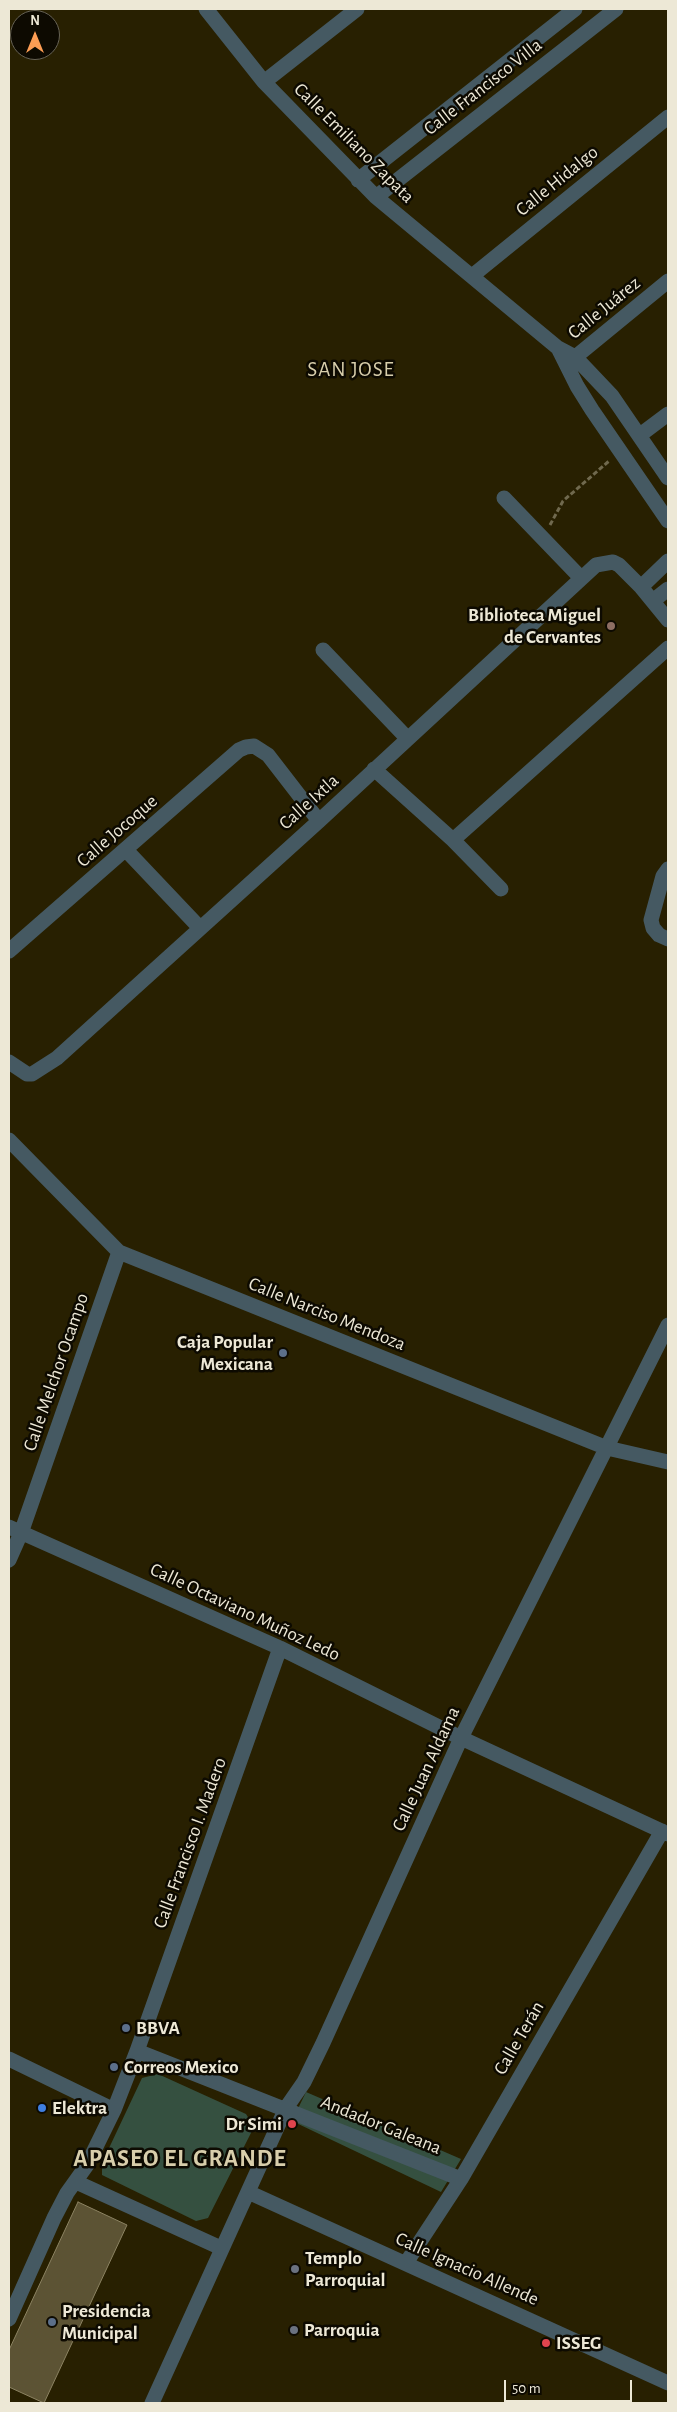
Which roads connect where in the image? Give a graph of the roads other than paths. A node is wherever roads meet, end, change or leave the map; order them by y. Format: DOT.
graph roads {
  1 [pos="206,9"];
  2 [pos="357,9"];
  3 [pos="574,9"];
  4 [pos="616,9"];
  5 [pos="597,14"];
  6 [pos="264,82"];
  7 [pos="668,117"];
  8 [pos="358,180"];
  9 [pos="376,197"];
  10 [pos="472,276"];
  11 [pos="668,281"];
  12 [pos="570,362"];
  13 [pos="668,414"];
  14 [pos="640,435"];
  15 [pos="668,478"];
  16 [pos="504,498"];
  17 [pos="668,520"];
  18 [pos="668,561"];
  19 [pos="580,577"];
  20 [pos="641,586"];
  21 [pos="668,589"];
  22 [pos="654,600"];
  23 [pos="668,620"];
  24 [pos="668,648"];
  25 [pos="323,650"];
  26 [pos="407,738"];
  27 [pos="374,769"];
  28 [pos="319,821"];
  29 [pos="453,840"];
  30 [pos="126,850"];
  31 [pos="668,869"];
  32 [pos="501,889"];
  33 [pos="199,927"];
  34 [pos="668,939"];
  35 [pos="9,951"];
  36 [pos="9,1062"];
  37 [pos="9,1141"];
  38 [pos="119,1252"];
  39 [pos="668,1325"];
  40 [pos="607,1448"];
  41 [pos="668,1462"];
  42 [pos="15,1530"];
  43 [pos="9,1560"];
  44 [pos="280,1648"];
  45 [pos="461,1738"];
  46 [pos="665,1832"];
  47 [pos="137,2051"];
  48 [pos="9,2059"];
  49 [pos="286,2108"];
  50 [pos="114,2110"];
  51 [pos="461,2179"];
  52 [pos="76,2182"];
  53 [pos="248,2192"];
  54 [pos="221,2248"];
  55 [pos="406,2263"];
  56 [pos="9,2320"];
  57 [pos="668,2382"];
  58 [pos="152,2403"];
  1 -- 6 [label="street, Calle Emiliano Zapata"];
  2 -- 6 [label="street"];
  3 -- 8 [label="street, Calle Francisco Villa"];
  4 -- 5 [label="street, Calle Francisco Villa"];
  5 -- 9 [label="street, Calle Francisco Villa"];
  6 -- 8 [label="street, Calle Emiliano Zapata"];
  7 -- 10 [label="street, Calle Hidalgo"];
  8 -- 9 [label="street, Calle Emiliano Zapata"];
  9 -- 10 [label="street, Calle Emiliano Zapata"];
  10 -- 12 [label="street, Calle Emiliano Zapata"];
  11 -- 12 [label="street, Calle Juárez"];
  12 -- 14 [label="street, Calle Emiliano Zapata"];
  12 -- 17 [label="street, Calle Emiliano Zapata"];
  13 -- 14 [label="street"];
  14 -- 15 [label="street, Calle Emiliano Zapata"];
  16 -- 19 [label="street"];
  18 -- 20 [label="street"];
  19 -- 20 [label="street, Calle Ixtla"];
  19 -- 26 [label="street, Calle Ixtla"];
  20 -- 22 [label="street"];
  21 -- 22 [label="street"];
  22 -- 23 [label="street"];
  24 -- 29 [label="street"];
  25 -- 26 [label="street"];
  26 -- 27 [label="street, Calle Ixtla"];
  27 -- 28 [label="street, Calle Ixtla"];
  27 -- 29 [label="street"];
  28 -- 30 [label="street, Calle Jocoque"];
  28 -- 33 [label="street, Calle Ixtla"];
  29 -- 32 [label="street"];
  30 -- 33 [label="street"];
  30 -- 35 [label="street, Calle Jocoque"];
  31 -- 34 [label="street"];
  33 -- 36 [label="street, Calle Ixtla"];
  37 -- 38 [label="street, Calle Narciso Mendoza"];
  38 -- 40 [label="street, Calle Narciso Mendoza"];
  38 -- 42 [label="street, Calle Melchor Ocampo"];
  39 -- 40 [label="street, Calle Juan Aldama"];
  40 -- 41 [label="street, Calle Narciso Mendoza"];
  40 -- 45 [label="street, Calle Juan Aldama"];
  42 -- 43 [label="street, Calle Melchor Ocampo"];
  42 -- 44 [label="street, Calle Octaviano Muñoz Ledo"];
  44 -- 45 [label="street, Calle Octaviano Muñoz Ledo"];
  44 -- 47 [label="street, Calle Francisco I. Madero"];
  45 -- 46 [label="street, Calle Octaviano Muñoz Ledo"];
  45 -- 49 [label="street, Calle Juan Aldama"];
  46 -- 51 [label="street, Calle Terán"];
  47 -- 49 [label="street, Andador Galeana"];
  47 -- 50 [label="street, Calle Francisco I. Madero"];
  48 -- 50 [label="street"];
  49 -- 51 [label="street, Andador Galeana"];
  49 -- 53 [label="street, Calle Juan Aldama"];
  50 -- 52 [label="street, Calle Francisco I. Madero"];
  51 -- 55 [label="street, Calle Terán"];
  52 -- 54 [label="street"];
  52 -- 56 [label="street, Calle Francisco I. Madero"];
  53 -- 54 [label="street, Calle Juan Aldama"];
  53 -- 55 [label="street, Calle Ignacio Allende"];
  54 -- 58 [label="street, Calle Juan Aldama"];
  55 -- 57 [label="street, Calle Ignacio Allende"];
}
